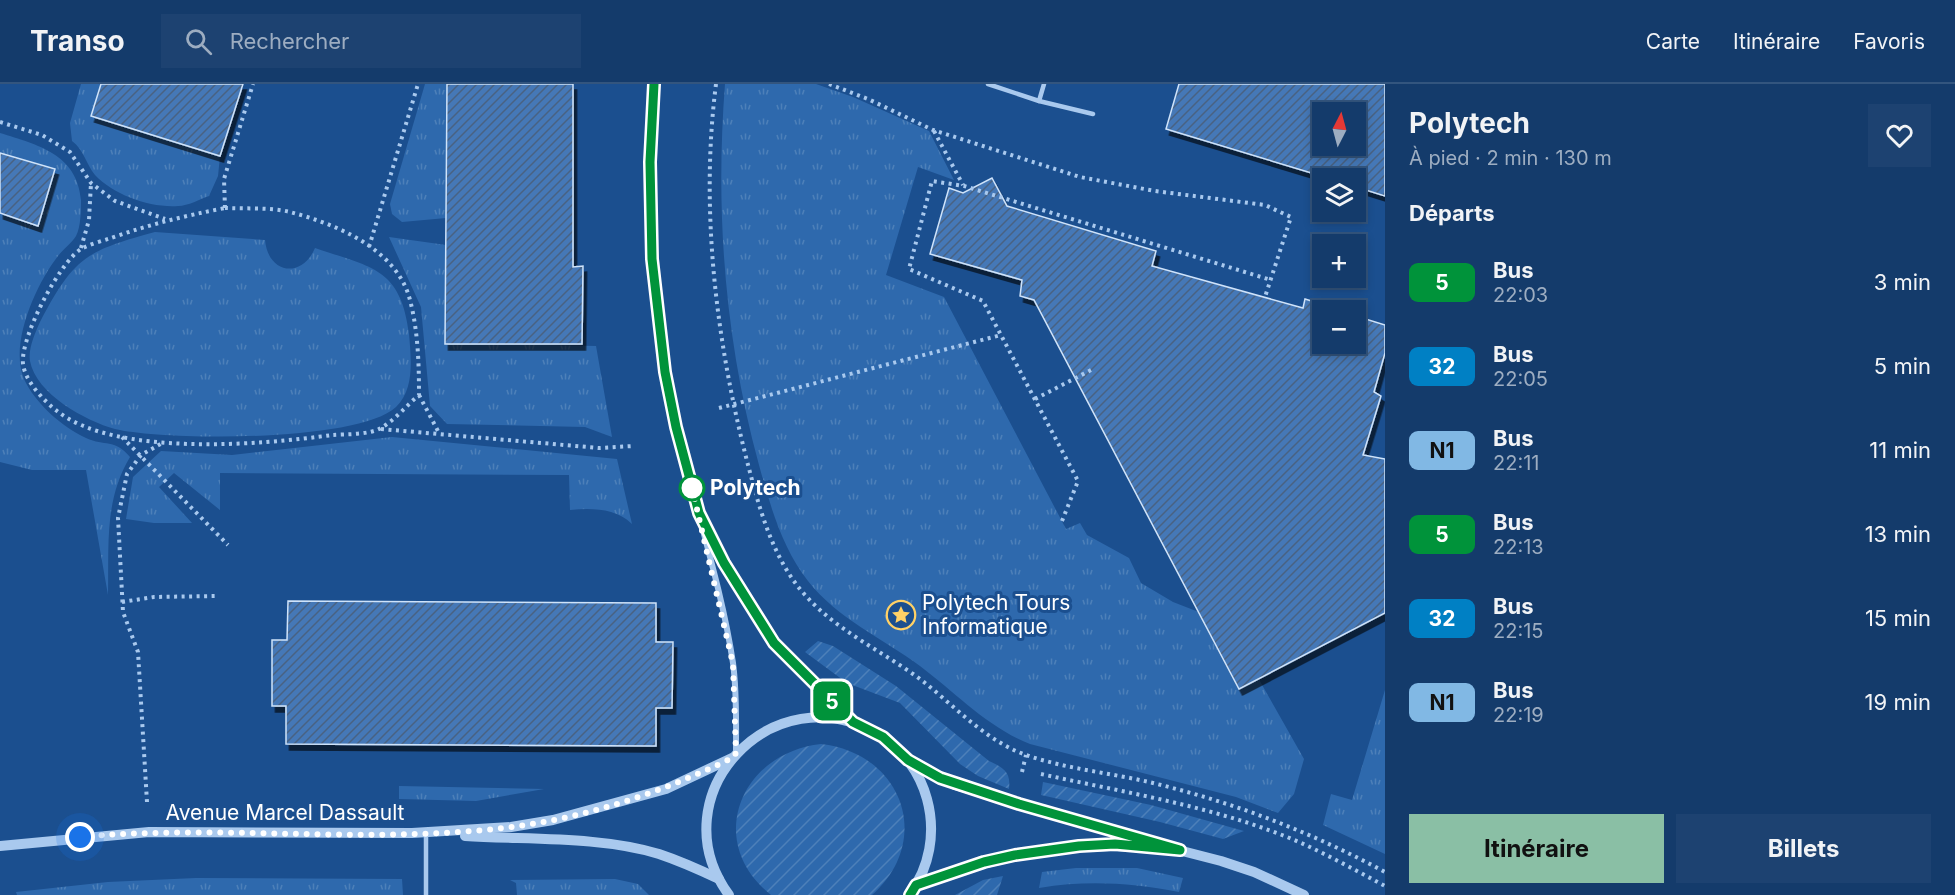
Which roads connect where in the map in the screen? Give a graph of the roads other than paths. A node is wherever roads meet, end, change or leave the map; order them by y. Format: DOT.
graph roads {
  1 [pos="654,84"];
  2 [pos="988,84"];
  3 [pos="1044,84"];
  4 [pos="1039,101"];
  5 [pos="1093,114"];
  6 [pos="699,513"];
  7 [pos="853,722"];
  8 [pos="734,756"];
  9 [pos="908,760"];
  10 [pos="426,833"];
  11 [pos="0,846"];
  12 [pos="1180,850"];
  13 [pos="719,879"];
  14 [pos="912,892"];
  15 [pos="426,895"];
  16 [pos="729,895"];
  17 [pos="1304,895"];
  1 -- 6 [label="street"];
  2 -- 4 [label="lane"];
  3 -- 4 [label="lane"];
  4 -- 5 [label="lane"];
  6 -- 7 [label="street"];
  6 -- 8 [label="street"];
  7 -- 8 [label="street"];
  7 -- 9 [label="street"];
  8 -- 10 [label="street, Avenue Marcel Dassault"];
  8 -- 13 [label="street"];
  9 -- 12 [label="street"];
  9 -- 14 [label="street"];
  10 -- 11 [label="street, Avenue Marcel Dassault"];
  10 -- 13 [label="street, Avenue Marcel Dassault"];
  10 -- 15 [label="lane"];
  12 -- 14 [label="street"];
  12 -- 17 [label="street"];
  13 -- 16 [label="street"];
}
